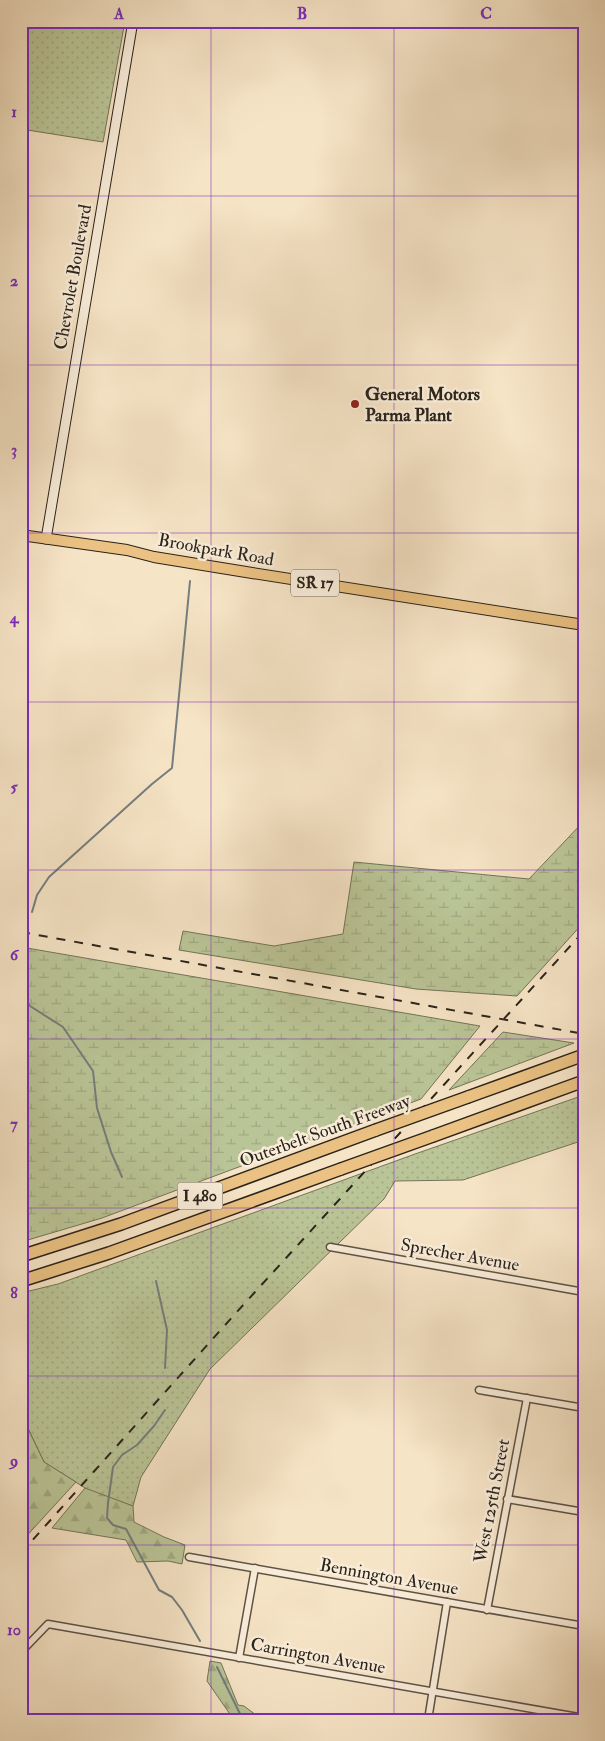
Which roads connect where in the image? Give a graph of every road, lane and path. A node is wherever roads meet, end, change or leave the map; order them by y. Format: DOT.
graph roads {
  1 [pos="132,21"];
  2 [pos="21,535"];
  3 [pos="46,539"];
  4 [pos="584,625"];
  5 [pos="584,1055"];
  6 [pos="584,1081"];
  7 [pos="330,1247"];
  8 [pos="21,1256"];
  9 [pos="21,1281"];
  10 [pos="584,1292"];
  11 [pos="480,1390"];
  12 [pos="527,1398"];
  13 [pos="584,1408"];
  14 [pos="507,1499"];
  15 [pos="584,1512"];
  16 [pos="188,1557"];
  17 [pos="254,1568"];
  18 [pos="447,1602"];
  19 [pos="487,1610"];
  20 [pos="584,1626"];
  21 [pos="21,1652"];
  22 [pos="239,1658"];
  23 [pos="433,1692"];
  24 [pos="584,1718"];
  25 [pos="428,1720"];
  1 -- 3 [label="main road, Chevrolet Boulevard"];
  2 -- 3 [label="main road, Brookpark Road / SR 17"];
  3 -- 4 [label="main road, Brookpark Road / SR 17"];
  5 -- 8 [label="highway, Outerbelt South Freeway / I 480, bridge"];
  6 -- 9 [label="highway, I 480, bridge"];
  7 -- 10 [label="street, Sprecher Avenue"];
  11 -- 12 [label="street"];
  12 -- 13 [label="street"];
  12 -- 14 [label="street, West 125th Street"];
  14 -- 15 [label="street"];
  14 -- 19 [label="street, West 125th Street"];
  16 -- 17 [label="street, Bennington Avenue"];
  17 -- 18 [label="street, Bennington Avenue"];
  17 -- 22 [label="street"];
  18 -- 19 [label="street, Bennington Avenue"];
  18 -- 23 [label="street"];
  19 -- 20 [label="street, Bennington Avenue"];
  21 -- 22 [label="street, Carrington Avenue"];
  22 -- 23 [label="street, Carrington Avenue"];
  23 -- 24 [label="street, Carrington Avenue"];
  23 -- 25 [label="street"];
}
